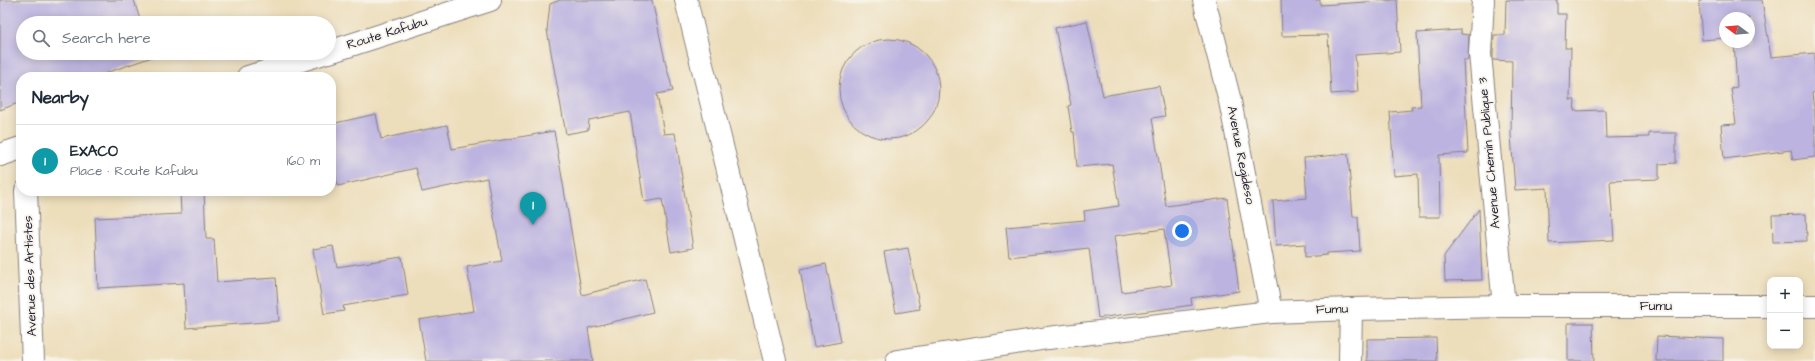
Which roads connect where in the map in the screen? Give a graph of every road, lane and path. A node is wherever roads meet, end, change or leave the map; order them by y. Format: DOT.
graph roads {
  1 [pos="686,0"];
  2 [pos="1204,0"];
  3 [pos="1483,0"];
  4 [pos="480,2"];
  5 [pos="336,50"];
  6 [pos="302,60"];
  7 [pos="264,72"];
  8 [pos="16,150"];
  9 [pos="0,155"];
  10 [pos="26,196"];
  11 [pos="1504,306"];
  12 [pos="1767,306"];
  13 [pos="1803,306"];
  14 [pos="1815,306"];
  15 [pos="1351,308"];
  16 [pos="1270,312"];
  17 [pos="33,361"];
  18 [pos="774,361"];
  19 [pos="898,361"];
  20 [pos="1350,361"];
  1 -- 18 [label="street"];
  2 -- 16 [label="street, Avenue Regideso"];
  3 -- 11 [label="street, Avenue Chemin Publique 3"];
  4 -- 5 [label="street, Route Kafubu"];
  6 -- 7 [label="street"];
  8 -- 9 [label="street"];
  10 -- 17 [label="street, Avenue des Artistes"];
  11 -- 12 [label="street, Fumu"];
  11 -- 15 [label="street, Fumu"];
  13 -- 14 [label="street"];
  15 -- 16 [label="street, Fumu"];
  15 -- 20 [label="street"];
  16 -- 19 [label="street, Fumu"];
}
